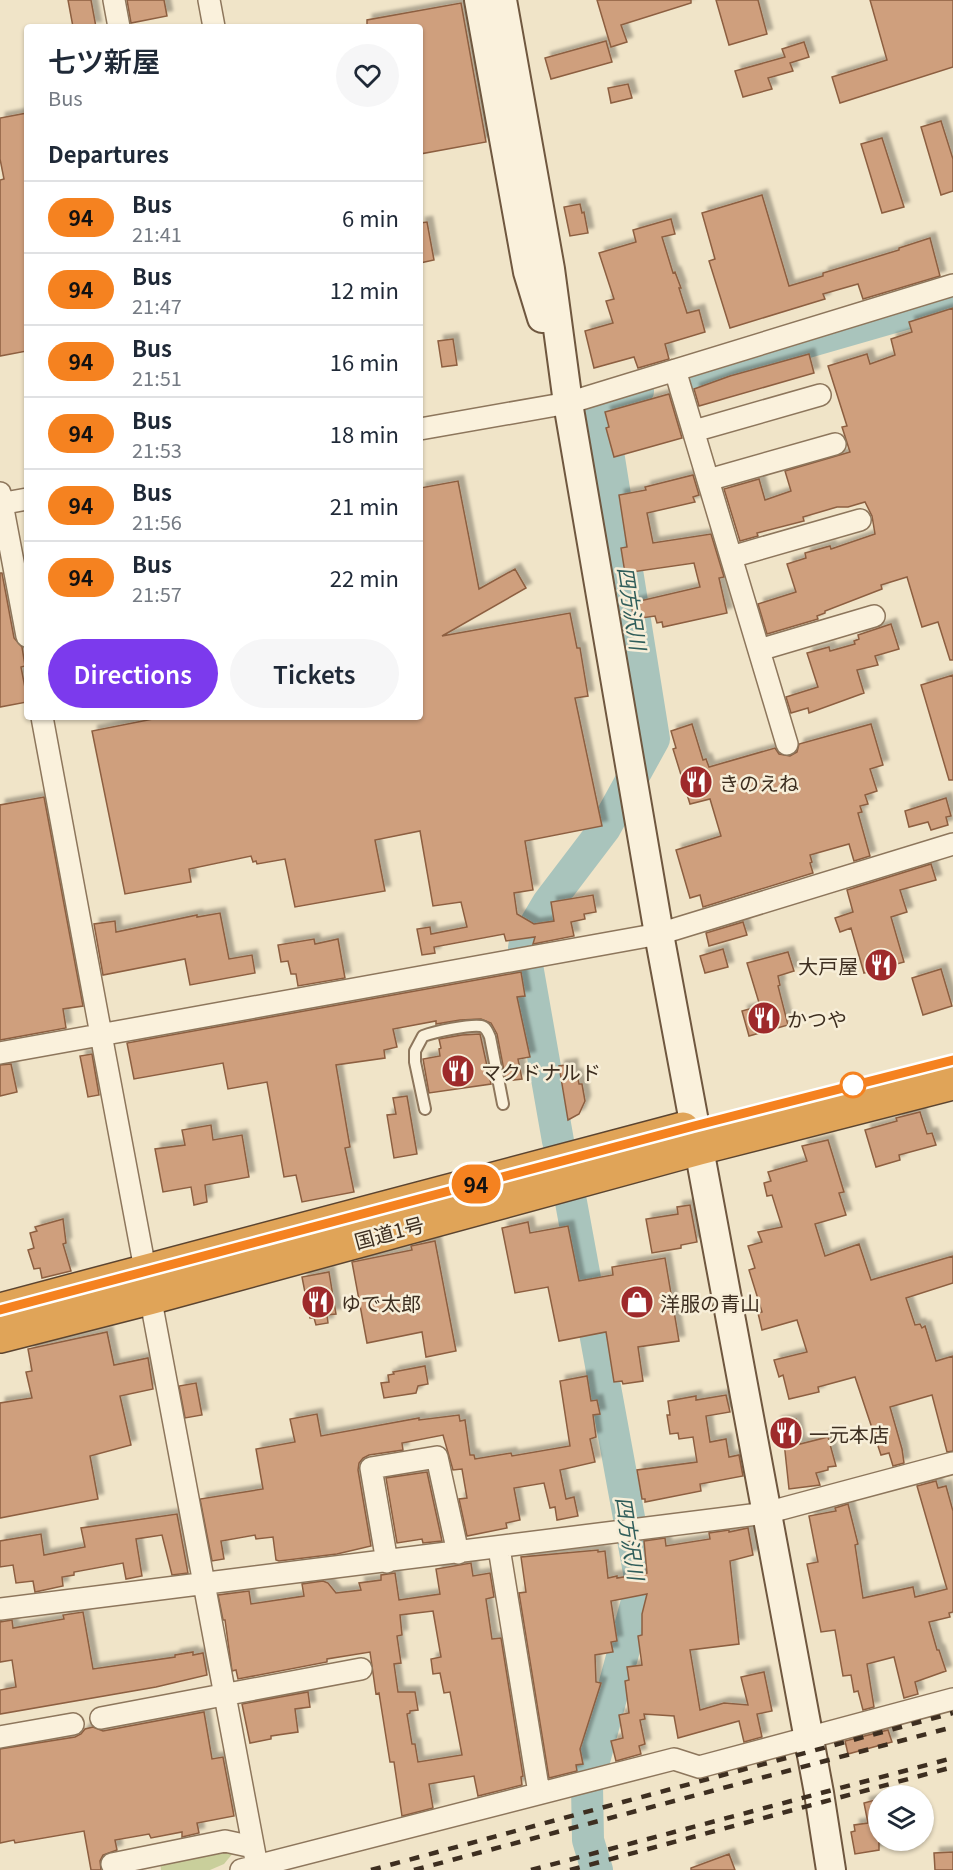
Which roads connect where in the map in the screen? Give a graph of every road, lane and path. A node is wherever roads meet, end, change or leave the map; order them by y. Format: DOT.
graph roads {
  1 [pos="114,0"];
  2 [pos="209,0"];
  3 [pos="479,0"];
  4 [pos="502,0"];
  5 [pos="118,24"];
  6 [pos="213,24"];
  7 [pos="953,285"];
  8 [pos="675,370"];
  9 [pos="820,395"];
  10 [pos="568,403"];
  11 [pos="423,428"];
  12 [pos="694,431"];
  13 [pos="835,444"];
  14 [pos="708,480"];
  15 [pos="24,499"];
  16 [pos="1,500"];
  17 [pos="860,520"];
  18 [pos="731,557"];
  19 [pos="874,616"];
  20 [pos="24,620"];
  21 [pos="759,651"];
  22 [pos="43,720"];
  23 [pos="787,744"];
  24 [pos="953,844"];
  25 [pos="659,934"];
  26 [pos="102,1036"];
  27 [pos="0,1053"];
  28 [pos="953,1060"];
  29 [pos="953,1083"];
  30 [pos="503,1104"];
  31 [pos="425,1108"];
  32 [pos="696,1137"];
  33 [pos="147,1284"];
  34 [pos="0,1310"];
  35 [pos="0,1336"];
  36 [pos="953,1463"];
  37 [pos="766,1513"];
  38 [pos="499,1548"];
  39 [pos="458,1553"];
  40 [pos="387,1562"];
  41 [pos="203,1584"];
  42 [pos="0,1609"];
  43 [pos="361,1669"];
  44 [pos="224,1695"];
  45 [pos="953,1698"];
  46 [pos="101,1718"];
  47 [pos="73,1724"];
  48 [pos="0,1737"];
  49 [pos="808,1737"];
  50 [pos="539,1793"];
  51 [pos="250,1861"];
  52 [pos="112,1864"];
  53 [pos="831,1870"];
  1 -- 5 [label="street"];
  2 -- 6 [label="street"];
  3 -- 10 [label="street"];
  4 -- 10 [label="street"];
  7 -- 8 [label="street"];
  8 -- 10 [label="street"];
  8 -- 12 [label="street"];
  9 -- 12 [label="street"];
  10 -- 11 [label="street"];
  10 -- 25 [label="street"];
  12 -- 14 [label="street"];
  13 -- 14 [label="street"];
  14 -- 18 [label="street"];
  15 -- 16 [label="street"];
  16 -- 20 [label="street"];
  17 -- 18 [label="street"];
  18 -- 21 [label="street"];
  19 -- 21 [label="street"];
  21 -- 23 [label="street"];
  22 -- 26 [label="street"];
  24 -- 25 [label="street"];
  25 -- 26 [label="street"];
  25 -- 32 [label="street"];
  26 -- 27 [label="street"];
  26 -- 33 [label="street"];
  28 -- 32 [label="highway, 国道1号"];
  29 -- 32 [label="highway, 国道1号"];
  30 -- 31 [label="lane"];
  32 -- 33 [label="highway, 国道1号"];
  32 -- 37 [label="street"];
  33 -- 34 [label="highway, 国道1号"];
  33 -- 35 [label="highway, 国道1号"];
  33 -- 41 [label="street"];
  36 -- 37 [label="street"];
  37 -- 38 [label="street"];
  37 -- 49 [label="street"];
  38 -- 39 [label="street"];
  38 -- 50 [label="street"];
  39 -- 40 [label="street"];
  39 -- 40 [label="street"];
  40 -- 41 [label="street"];
  41 -- 42 [label="street"];
  41 -- 44 [label="street"];
  43 -- 44 [label="street"];
  44 -- 46 [label="street"];
  44 -- 51 [label="street"];
  45 -- 49 [label="street"];
  47 -- 48 [label="street"];
  49 -- 50 [label="street"];
  49 -- 53 [label="street"];
  50 -- 51 [label="street"];
  51 -- 52 [label="street"];
}
